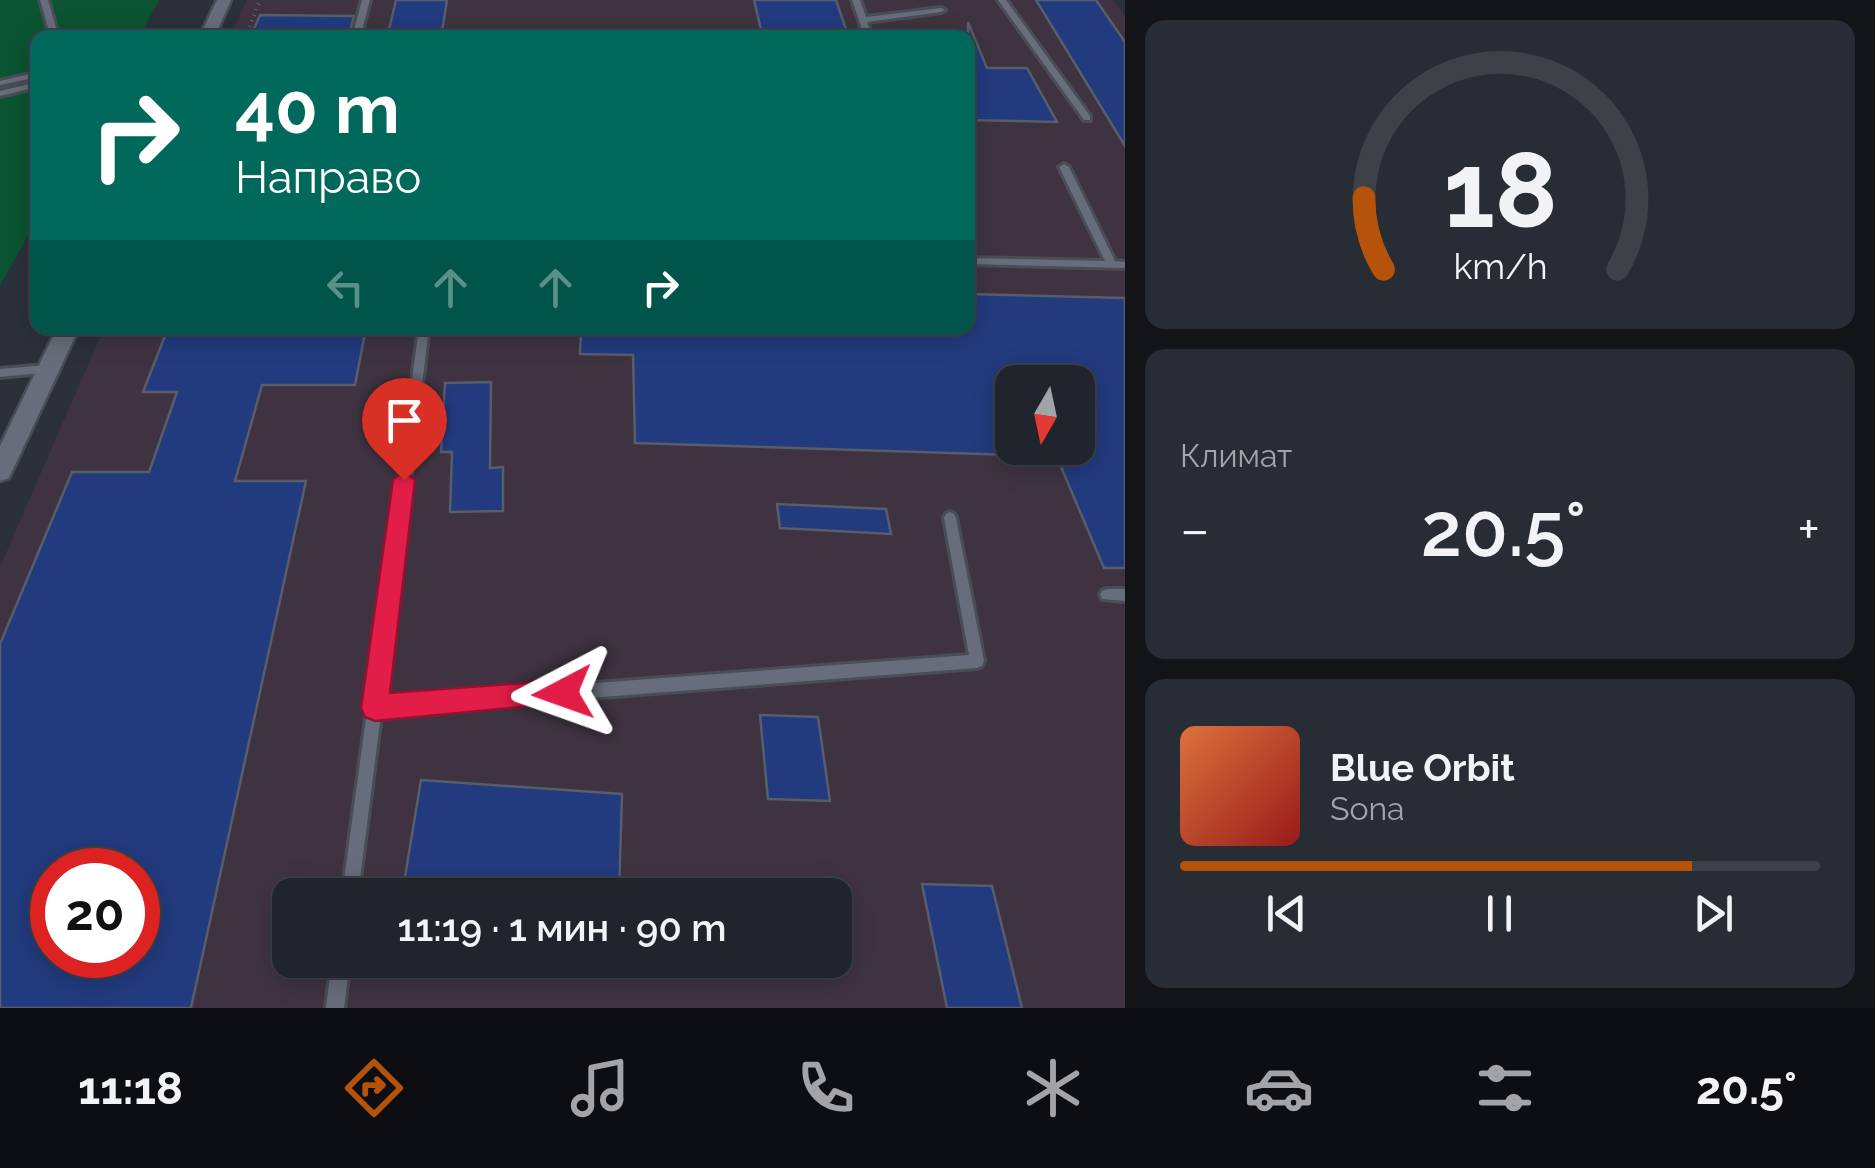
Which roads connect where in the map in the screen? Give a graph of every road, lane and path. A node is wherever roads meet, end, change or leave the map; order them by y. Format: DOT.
graph roads {
  1 [pos="44,0"];
  2 [pos="224,0"];
  3 [pos="260,0"];
  4 [pos="366,0"];
  5 [pos="856,0"];
  6 [pos="1002,0"];
  7 [pos="941,10"];
  8 [pos="863,20"];
  9 [pos="53,30"];
  10 [pos="210,30"];
  11 [pos="247,30"];
  12 [pos="358,30"];
  13 [pos="866,30"];
  14 [pos="30,76"];
  15 [pos="0,83"];
  16 [pos="30,86"];
  17 [pos="0,94"];
  18 [pos="1087,118"];
  19 [pos="1064,168"];
  20 [pos="975,262"];
  21 [pos="1119,265"];
  22 [pos="65,335"];
  23 [pos="423,335"];
  24 [pos="48,369"];
  25 [pos="0,373"];
  26 [pos="0,471"];
  27 [pos="950,518"];
  28 [pos="1107,596"];
  29 [pos="1125,596"];
  30 [pos="375,708"];
  31 [pos="352,878"];
  32 [pos="339,978"];
  33 [pos="335,1008"];
  1 -- 9 [label="lane"];
  2 -- 10 [label="street"];
  3 -- 11 [label="path"];
  4 -- 12 [label="lane"];
  5 -- 8 [label="lane"];
  6 -- 18 [label="lane"];
  7 -- 8 [label="lane"];
  8 -- 13 [label="lane"];
  14 -- 15 [label="lane"];
  16 -- 17 [label="lane"];
  19 -- 21 [label="lane"];
  20 -- 21 [label="lane"];
  22 -- 24 [label="street"];
  23 -- 30 [label="lane"];
  24 -- 25 [label="lane"];
  24 -- 26 [label="street"];
  27 -- 30 [label="lane"];
  28 -- 29 [label="lane"];
  30 -- 31 [label="lane"];
  32 -- 33 [label="lane"];
}
